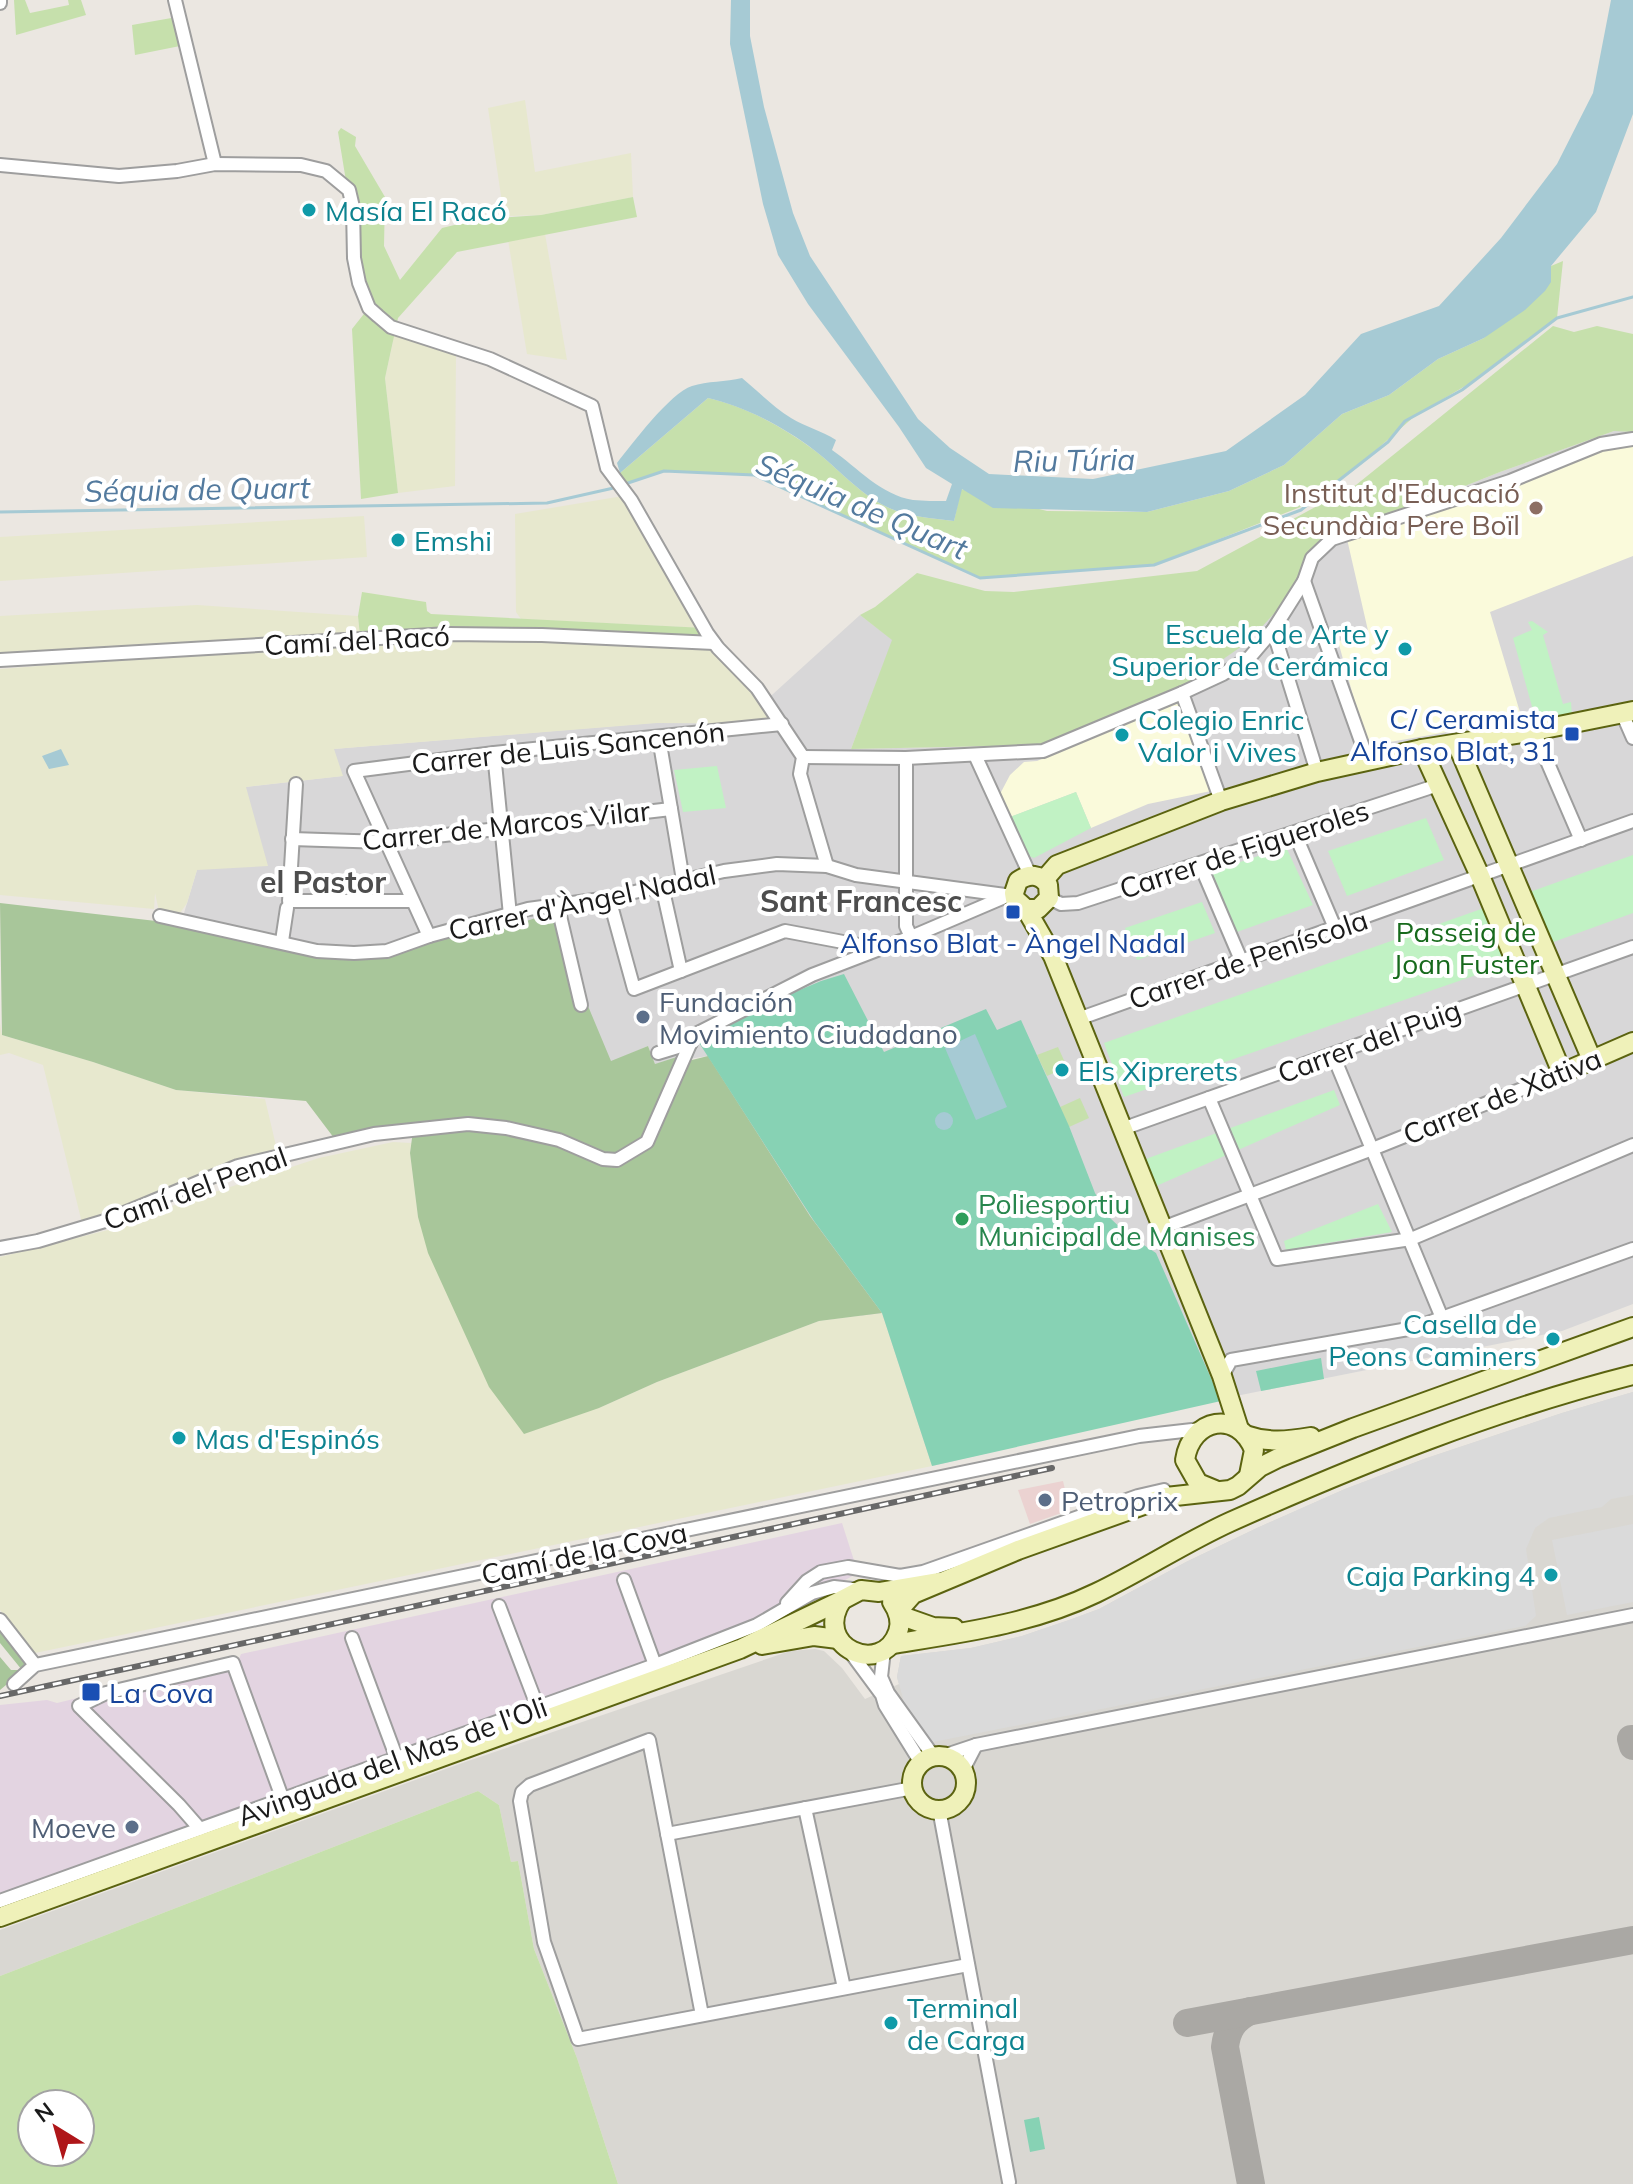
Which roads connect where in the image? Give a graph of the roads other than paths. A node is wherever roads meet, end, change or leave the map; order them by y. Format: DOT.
graph roads {
  1 [pos="175,0"];
  2 [pos="215,164"];
  3 [pos="0,165"];
  4 [pos="1633,439"];
  5 [pos="1304,581"];
  6 [pos="1273,630"];
  7 [pos="714,643"];
  8 [pos="0,660"];
  9 [pos="1182,693"];
  10 [pos="1628,712"];
  11 [pos="782,724"];
  12 [pos="1534,731"];
  13 [pos="659,738"];
  14 [pos="1633,738"];
  15 [pos="1457,744"];
  16 [pos="1422,749"];
  17 [pos="494,753"];
  18 [pos="975,755"];
  19 [pos="803,757"];
  20 [pos="906,758"];
  21 [pos="1368,761"];
  22 [pos="1317,772"];
  23 [pos="296,784"];
  24 [pos="1438,785"];
  25 [pos="1221,801"];
  26 [pos="671,809"];
  27 [pos="1633,821"];
  28 [pos="501,829"];
  29 [pos="1295,834"];
  30 [pos="292,839"];
  31 [pos="1581,840"];
  32 [pos="384,842"];
  33 [pos="1200,864"];
  34 [pos="827,866"];
  35 [pos="1508,866"];
  36 [pos="1480,876"];
  37 [pos="683,880"];
  38 [pos="908,882"];
  39 [pos="662,886"];
  40 [pos="1011,894"];
  41 [pos="1038,894"];
  42 [pos="609,898"];
  43 [pos="412,901"];
  44 [pos="557,903"];
  45 [pos="288,904"];
  46 [pos="510,915"];
  47 [pos="160,916"];
  48 [pos="1335,928"];
  49 [pos="429,936"];
  50 [pos="911,937"];
  51 [pos="282,941"];
  52 [pos="1633,947"];
  53 [pos="882,949"];
  54 [pos="1241,960"];
  55 [pos="681,971"];
  56 [pos="1554,975"];
  57 [pos="1526,985"];
  58 [pos="581,1005"];
  59 [pos="1078,1019"];
  60 [pos="693,1039"];
  61 [pos="1633,1042"];
  62 [pos="658,1053"];
  63 [pos="1333,1055"];
  64 [pos="1592,1060"];
  65 [pos="1562,1073"];
  66 [pos="1209,1098"];
  67 [pos="1122,1129"];
  68 [pos="1633,1145"];
  69 [pos="1370,1150"];
  70 [pos="1249,1194"];
  71 [pos="1162,1228"];
  72 [pos="1411,1239"];
  73 [pos="0,1248"];
  74 [pos="1633,1249"];
  75 [pos="1442,1318"];
  76 [pos="1632,1327"];
  77 [pos="1633,1375"];
  78 [pos="1222,1376"];
  79 [pos="1229,1400"];
  80 [pos="1210,1426"];
  81 [pos="1353,1428"];
  82 [pos="1242,1432"];
  83 [pos="1162,1435"];
  84 [pos="1187,1459"];
  85 [pos="1249,1475"];
  86 [pos="1215,1490"];
  87 [pos="1169,1492"];
  88 [pos="624,1580"];
  89 [pos="938,1582"];
  90 [pos="870,1591"];
  91 [pos="842,1600"];
  92 [pos="499,1606"];
  93 [pos="779,1612"];
  94 [pos="898,1613"];
  95 [pos="1633,1615"];
  96 [pos="0,1620"];
  97 [pos="982,1630"];
  98 [pos="352,1638"];
  99 [pos="843,1644"];
  100 [pos="888,1647"];
  101 [pos="740,1649"];
  102 [pos="35,1665"];
  103 [pos="655,1665"];
  104 [pos="14,1684"];
  105 [pos="538,1708"];
  106 [pos="976,1745"];
  107 [pos="397,1759"];
  108 [pos="932,1759"];
  109 [pos="963,1770"];
  110 [pos="913,1788"];
  111 [pos="283,1800"];
  112 [pos="805,1808"];
  113 [pos="939,1809"];
  114 [pos="200,1829"];
  115 [pos="667,1834"];
  116 [pos="0,1901"];
  117 [pos="0,1917"];
  118 [pos="968,1965"];
  119 [pos="844,1988"];
  120 [pos="702,2015"];
  121 [pos="1009,2182"];
  1 -- 2 [label="street"];
  2 -- 3 [label="street"];
  2 -- 7 [label="street"];
  4 -- 5 [label="street"];
  5 -- 6 [label="street"];
  5 -- 21 [label="street"];
  6 -- 9 [label="street"];
  6 -- 22 [label="street"];
  7 -- 8 [label="street, Camí del Racó"];
  7 -- 11 [label="street"];
  9 -- 18 [label="street"];
  9 -- 25 [label="street"];
  10 -- 12 [label="main road"];
  10 -- 14 [label="street"];
  11 -- 13 [label="street, Carrer de Luis Sancenón"];
  11 -- 19 [label="street"];
  12 -- 15 [label="main road"];
  12 -- 31 [label="street"];
  13 -- 17 [label="street, Carrer de Luis Sancenón"];
  13 -- 26 [label="street"];
  15 -- 16 [label="main road"];
  15 -- 35 [label="main road"];
  16 -- 21 [label="main road"];
  16 -- 24 [label="main road"];
  17 -- 28 [label="street"];
  17 -- 32 [label="street, Carrer de Luis Sancenón"];
  18 -- 20 [label="street"];
  18 -- 41 [label="street"];
  19 -- 20 [label="street"];
  19 -- 34 [label="street"];
  20 -- 38 [label="street"];
  21 -- 22 [label="main road"];
  22 -- 25 [label="main road"];
  23 -- 30 [label="street"];
  24 -- 29 [label="street, Carrer de Figueroles"];
  24 -- 36 [label="main road"];
  25 -- 41 [label="main road"];
  26 -- 28 [label="street, Carrer de Marcos Vilar"];
  26 -- 37 [label="street"];
  27 -- 31 [label="street, Carrer de Peníscola"];
  28 -- 32 [label="street, Carrer de Marcos Vilar"];
  28 -- 46 [label="street"];
  29 -- 33 [label="street, Carrer de Figueroles"];
  29 -- 48 [label="street"];
  30 -- 32 [label="street, Carrer de Marcos Vilar"];
  30 -- 45 [label="street"];
  31 -- 35 [label="street, Carrer de Peníscola"];
  32 -- 43 [label="street"];
  33 -- 41 [label="street, Carrer de Figueroles"];
  33 -- 54 [label="street"];
  34 -- 37 [label="street, Carrer d'Àngel Nadal"];
  34 -- 38 [label="street, Carrer d'Àngel Nadal"];
  35 -- 36 [label="street, Carrer de Peníscola"];
  35 -- 56 [label="main road"];
  36 -- 48 [label="street, Carrer de Peníscola"];
  36 -- 57 [label="main road"];
  37 -- 39 [label="street, Carrer d'Àngel Nadal"];
  38 -- 40 [label="street, Carrer d'Àngel Nadal"];
  38 -- 50 [label="street"];
  39 -- 42 [label="street, Carrer d'Àngel Nadal"];
  39 -- 55 [label="street"];
  40 -- 41 [label="main road"];
  40 -- 50 [label="street"];
  41 -- 59 [label="main road"];
  42 -- 44 [label="street, Carrer d'Àngel Nadal"];
  42 -- 55 [label="street"];
  43 -- 45 [label="street"];
  43 -- 49 [label="street"];
  44 -- 46 [label="street, Carrer d'Àngel Nadal"];
  44 -- 58 [label="street"];
  45 -- 51 [label="street"];
  46 -- 49 [label="street, Carrer d'Àngel Nadal"];
  47 -- 51 [label="street, Carrer d'Àngel Nadal"];
  48 -- 54 [label="street, Carrer de Peníscola"];
  49 -- 51 [label="street, Carrer d'Àngel Nadal"];
  50 -- 53 [label="street"];
  52 -- 56 [label="street, Carrer del Puig"];
  53 -- 55 [label="street"];
  53 -- 60 [label="street"];
  54 -- 59 [label="street, Carrer de Peníscola"];
  56 -- 57 [label="street, Carrer del Puig"];
  56 -- 64 [label="main road"];
  57 -- 63 [label="street, Carrer del Puig"];
  57 -- 65 [label="main road"];
  59 -- 67 [label="main road"];
  60 -- 62 [label="street"];
  60 -- 73 [label="street, Camí del Penal"];
  61 -- 64 [label="main road, Carrer de Xàtiva"];
  63 -- 66 [label="street, Carrer del Puig"];
  63 -- 69 [label="street"];
  64 -- 65 [label="main road, Carrer de Xàtiva"];
  65 -- 69 [label="street, Carrer de Xàtiva"];
  66 -- 67 [label="street, Carrer del Puig"];
  66 -- 70 [label="street"];
  67 -- 71 [label="main road"];
  68 -- 72 [label="street"];
  69 -- 70 [label="street, Carrer de Xàtiva"];
  69 -- 72 [label="street"];
  70 -- 71 [label="street, Carrer de Xàtiva"];
  70 -- 72 [label="street"];
  71 -- 78 [label="main road"];
  72 -- 75 [label="street"];
  74 -- 75 [label="street"];
  75 -- 78 [label="street"];
  76 -- 81 [label="main road"];
  77 -- 97 [label="main road"];
  78 -- 79 [label="main road"];
  79 -- 80 [label="main road"];
  79 -- 82 [label="main road"];
  80 -- 82 [label="main road"];
  80 -- 83 [label="street, Camí de la Cova"];
  80 -- 84 [label="main road"];
  81 -- 82 [label="main road"];
  81 -- 85 [label="main road"];
  82 -- 85 [label="main road"];
  83 -- 84 [label="street"];
  83 -- 102 [label="street, Camí de la Cova"];
  84 -- 86 [label="main road"];
  84 -- 87 [label="main road"];
  85 -- 86 [label="main road"];
  86 -- 87 [label="main road"];
  87 -- 89 [label="main road"];
  87 -- 93 [label="street, Avinguda del Mas de l'Oli"];
  88 -- 103 [label="street"];
  89 -- 90 [label="main road"];
  89 -- 94 [label="main road"];
  90 -- 91 [label="main road"];
  90 -- 93 [label="street, Avinguda del Mas de l'Oli"];
  90 -- 94 [label="main road"];
  91 -- 99 [label="main road"];
  91 -- 101 [label="main road"];
  92 -- 105 [label="street"];
  93 -- 103 [label="street, Avinguda del Mas de l'Oli"];
  94 -- 97 [label="main road"];
  94 -- 100 [label="main road"];
  95 -- 106 [label="street"];
  96 -- 102 [label="street"];
  97 -- 100 [label="main road"];
  98 -- 107 [label="street"];
  99 -- 100 [label="main road"];
  99 -- 101 [label="main road"];
  99 -- 108 [label="street"];
  100 -- 108 [label="street"];
  101 -- 117 [label="main road"];
  102 -- 104 [label="street"];
  103 -- 105 [label="street, Avinguda del Mas de l'Oli"];
  105 -- 107 [label="street, Avinguda del Mas de l'Oli"];
  106 -- 108 [label="street"];
  106 -- 109 [label="street"];
  107 -- 111 [label="street, Avinguda del Mas de l'Oli"];
  108 -- 109 [label="main road"];
  108 -- 110 [label="main road"];
  109 -- 113 [label="main road"];
  110 -- 112 [label="street"];
  110 -- 113 [label="main road"];
  111 -- 114 [label="street, Avinguda del Mas de l'Oli"];
  111 -- 114 [label="street"];
  112 -- 115 [label="street"];
  112 -- 119 [label="street"];
  113 -- 118 [label="street"];
  114 -- 116 [label="street, Avinguda del Mas de l'Oli"];
  115 -- 120 [label="street"];
  115 -- 120 [label="street"];
  118 -- 119 [label="street"];
  118 -- 121 [label="street"];
  119 -- 120 [label="street"];
}
